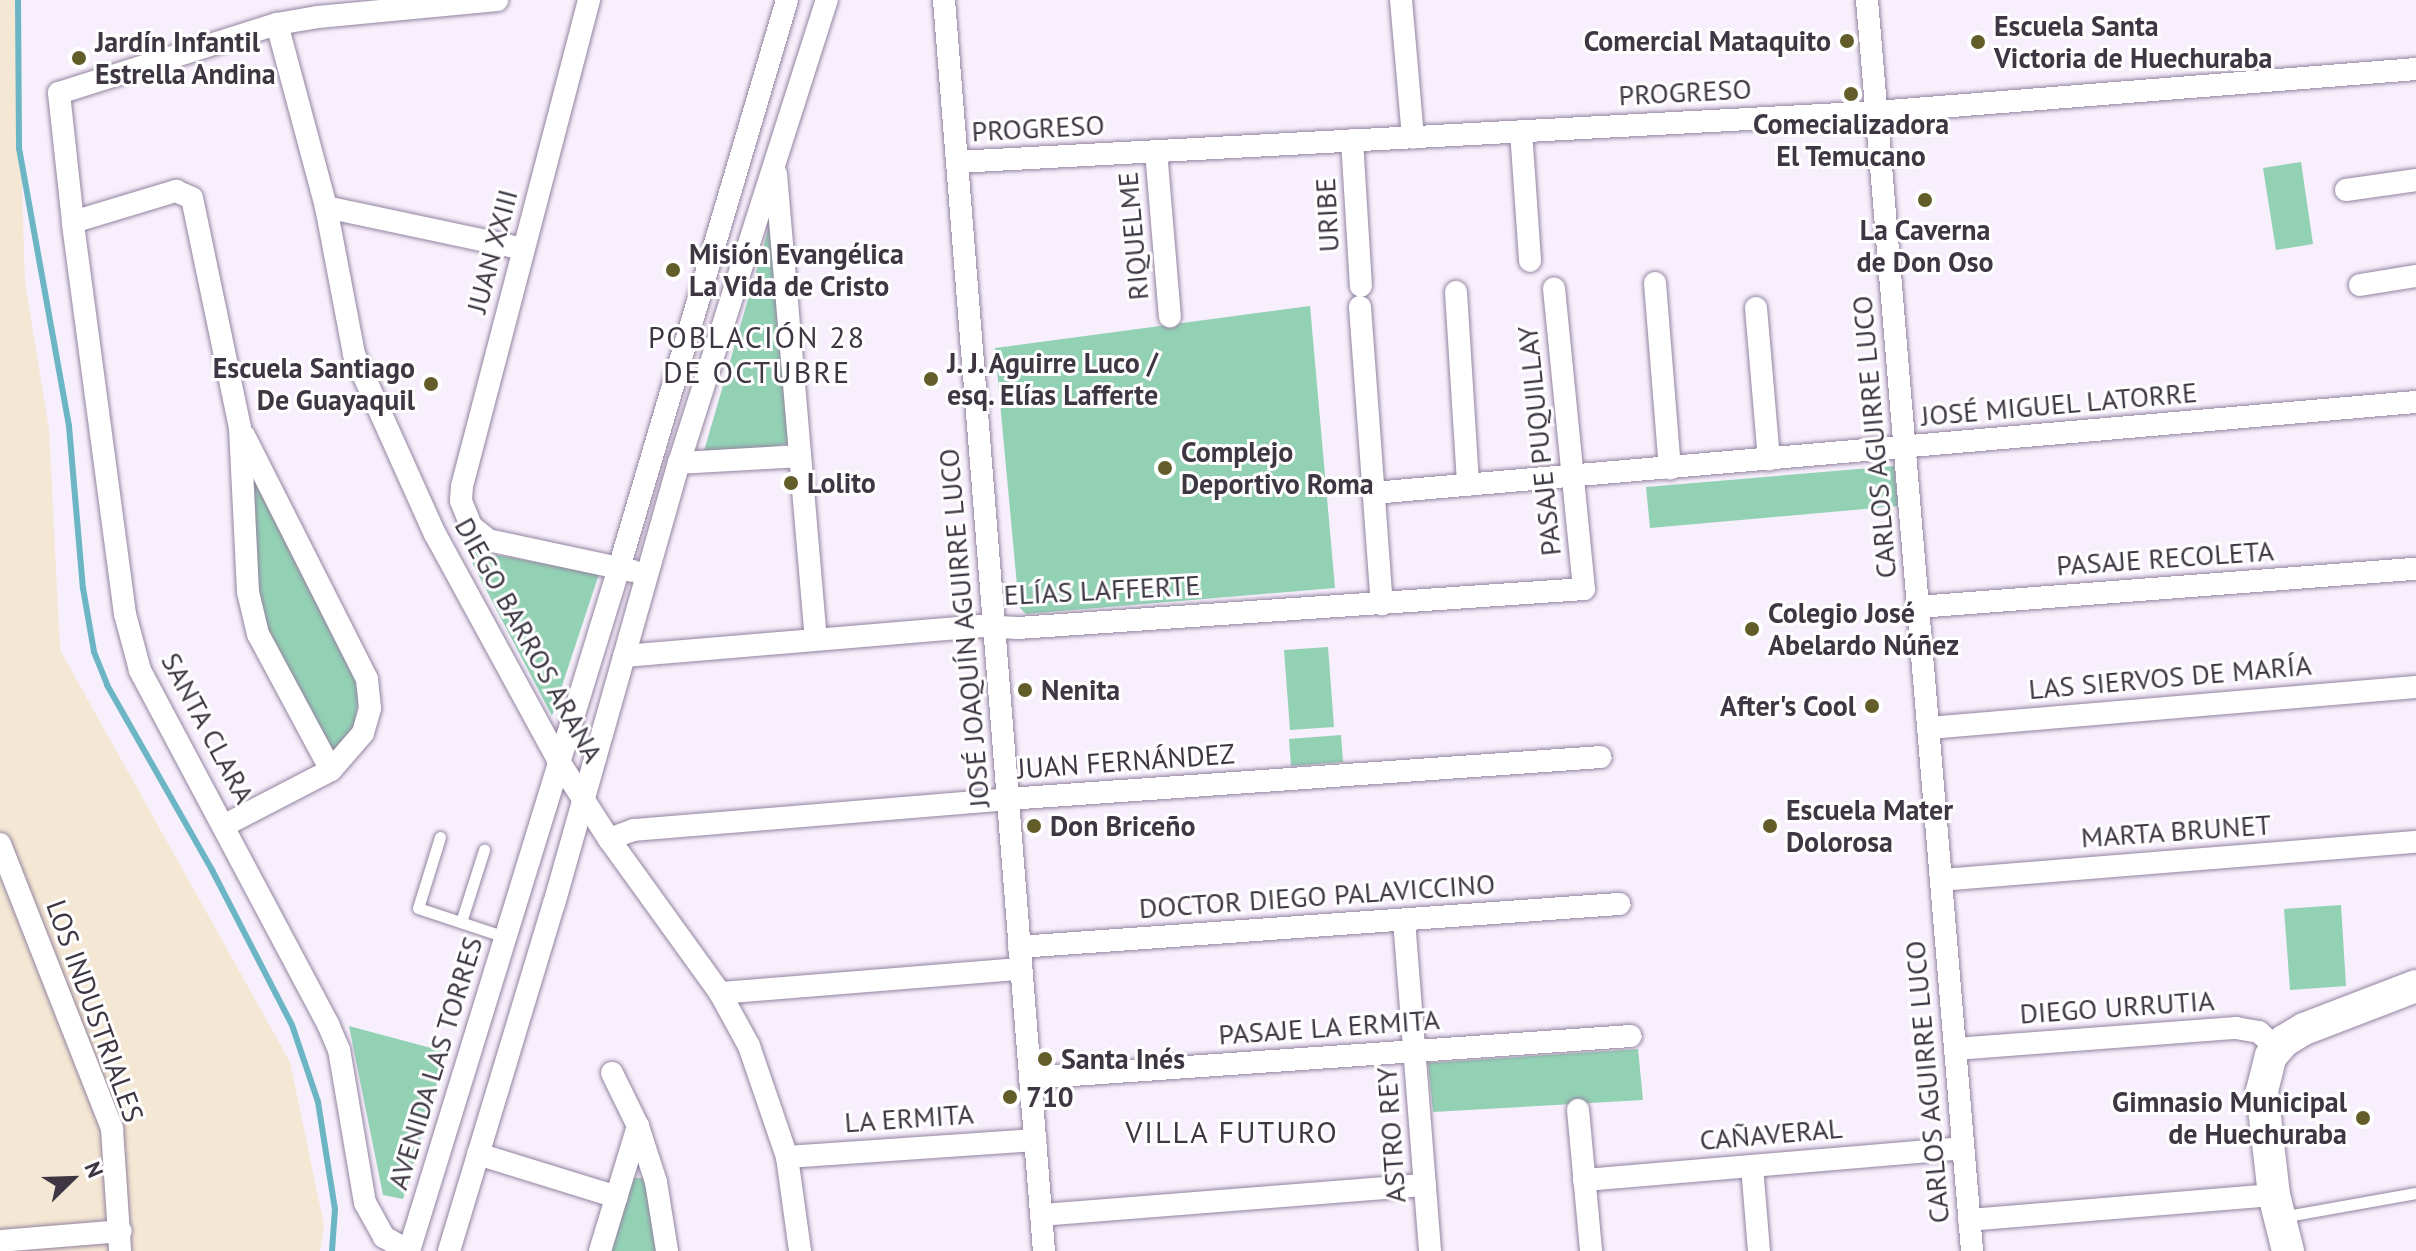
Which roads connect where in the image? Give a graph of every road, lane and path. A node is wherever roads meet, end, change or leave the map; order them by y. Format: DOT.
graph roads {
  1 [pos="497,0"];
  2 [pos="589,0"];
  3 [pos="787,0"];
  4 [pos="827,0"];
  5 [pos="944,0"];
  6 [pos="1401,0"];
  7 [pos="1867,0"];
  8 [pos="316,8"];
  9 [pos="277,24"];
  10 [pos="2416,69"];
  11 [pos="1877,112"];
  12 [pos="1521,131"];
  13 [pos="1413,137"];
  14 [pos="1352,140"];
  15 [pos="1156,151"];
  16 [pos="775,161"];
  17 [pos="957,162"];
  18 [pos="2416,180"];
  19 [pos="2346,190"];
  20 [pos="326,207"];
  21 [pos="73,222"];
  22 [pos="523,249"];
  23 [pos="1530,261"];
  24 [pos="2416,276"];
  25 [pos="1655,283"];
  26 [pos="2360,285"];
  27 [pos="1554,288"];
  28 [pos="1456,292"];
  29 [pos="1756,308"];
  30 [pos="1170,316"];
  31 [pos="2416,402"];
  32 [pos="240,428"];
  33 [pos="1905,447"];
  34 [pos="800,456"];
  35 [pos="1769,459"];
  36 [pos="679,463"];
  37 [pos="1670,468"];
  38 [pos="1571,476"];
  39 [pos="1468,485"];
  40 [pos="1373,493"];
  41 [pos="619,568"];
  42 [pos="2416,569"];
  43 [pos="647,574"];
  44 [pos="1584,589"];
  45 [pos="1382,604"];
  46 [pos="1918,607"];
  47 [pos="994,626"];
  48 [pos="816,638"];
  49 [pos="624,656"];
  50 [pos="2416,687"];
  51 [pos="1928,728"];
  52 [pos="1601,757"];
  53 [pos="558,760"];
  54 [pos="331,770"];
  55 [pos="1008,799"];
  56 [pos="584,800"];
  57 [pos="225,825"];
  58 [pos="440,837"];
  59 [pos="609,839"];
  60 [pos="2416,842"];
  61 [pos="0,844"];
  62 [pos="484,850"];
  63 [pos="1941,880"];
  64 [pos="518,893"];
  65 [pos="554,904"];
  66 [pos="1619,904"];
  67 [pos="1404,920"];
  68 [pos="461,922"];
  69 [pos="505,937"];
  70 [pos="1020,958"];
  71 [pos="2416,986"];
  72 [pos="720,993"];
  73 [pos="1631,1036"];
  74 [pos="2276,1048"];
  75 [pos="1955,1049"];
  76 [pos="1414,1051"];
  77 [pos="612,1073"];
  78 [pos="1030,1078"];
  79 [pos="1578,1110"];
  80 [pos="638,1126"];
  81 [pos="1035,1140"];
  82 [pos="1963,1148"];
  83 [pos="478,1154"];
  84 [pos="787,1157"];
  85 [pos="1752,1166"];
  86 [pos="1584,1180"];
  87 [pos="1425,1185"];
  88 [pos="2416,1193"];
  89 [pos="617,1197"];
  90 [pos="2277,1206"];
  91 [pos="1041,1215"];
  92 [pos="1969,1220"];
  93 [pos="0,1241"];
  94 [pos="120,1241"];
  95 [pos="409,1251"];
  96 [pos="449,1251"];
  97 [pos="600,1251"];
  98 [pos="667,1251"];
  99 [pos="800,1251"];
  100 [pos="1044,1251"];
  101 [pos="1430,1251"];
  102 [pos="1591,1251"];
  103 [pos="1759,1251"];
  104 [pos="1972,1251"];
  105 [pos="2288,1251"];
  1 -- 8 [label="street"];
  2 -- 22 [label="street, JUAN XXIII"];
  3 -- 41 [label="street, AVENIDA LAS TORRES"];
  4 -- 16 [label="street"];
  5 -- 17 [label="street, JOSÉ JOAQUÍN AGUIRRE LUCO"];
  6 -- 13 [label="street"];
  7 -- 11 [label="street, CARLOS AGUIRRE LUCO"];
  8 -- 9 [label="street"];
  9 -- 20 [label="street, DIEGO BARROS ARANA"];
  9 -- 21 [label="street, SANTA CLARA"];
  10 -- 11 [label="street, PROGRESO"];
  11 -- 12 [label="street, PROGRESO"];
  11 -- 33 [label="street, CARLOS AGUIRRE LUCO"];
  12 -- 13 [label="street, PROGRESO"];
  12 -- 23 [label="street"];
  13 -- 14 [label="street, PROGRESO"];
  14 -- 15 [label="street, PROGRESO"];
  14 -- 40 [label="street, URIBE"];
  15 -- 17 [label="street, PROGRESO"];
  15 -- 30 [label="street, RIQUELME"];
  16 -- 34 [label="street"];
  16 -- 36 [label="street"];
  17 -- 47 [label="street, JOSÉ JOAQUÍN AGUIRRE LUCO"];
  18 -- 19 [label="street"];
  20 -- 22 [label="street"];
  20 -- 53 [label="street, DIEGO BARROS ARANA"];
  21 -- 32 [label="street"];
  21 -- 57 [label="street, SANTA CLARA"];
  22 -- 41 [label="street, JUAN XXIII"];
  24 -- 26 [label="street"];
  25 -- 37 [label="street"];
  27 -- 38 [label="street, PASAJE PUQUILLAY"];
  28 -- 39 [label="street"];
  29 -- 35 [label="street"];
  31 -- 33 [label="street, JOSÉ MIGUEL LATORRE"];
  32 -- 54 [label="street"];
  32 -- 54 [label="street"];
  33 -- 35 [label="street, JOSÉ MIGUEL LATORRE"];
  33 -- 46 [label="street, CARLOS AGUIRRE LUCO"];
  34 -- 36 [label="street"];
  34 -- 48 [label="street"];
  35 -- 37 [label="street, JOSÉ MIGUEL LATORRE"];
  36 -- 43 [label="street"];
  37 -- 38 [label="street, JOSÉ MIGUEL LATORRE"];
  38 -- 39 [label="street, JOSÉ MIGUEL LATORRE"];
  38 -- 44 [label="street, PASAJE PUQUILLAY"];
  39 -- 40 [label="street, JOSÉ MIGUEL LATORRE"];
  40 -- 45 [label="street, URIBE"];
  41 -- 43 [label="street"];
  41 -- 53 [label="street, AVENIDA LAS TORRES"];
  42 -- 46 [label="street, PASAJE RECOLETA"];
  43 -- 49 [label="street"];
  44 -- 45 [label="street, ELÍAS LAFFERTE"];
  45 -- 47 [label="street, ELÍAS LAFFERTE"];
  46 -- 51 [label="street, CARLOS AGUIRRE LUCO"];
  47 -- 48 [label="street, ELÍAS LAFFERTE"];
  47 -- 55 [label="street, JOSÉ JOAQUÍN AGUIRRE LUCO"];
  48 -- 49 [label="street, ELÍAS LAFFERTE"];
  49 -- 56 [label="street"];
  50 -- 51 [label="street, LAS SIERVOS DE MARÍA"];
  51 -- 63 [label="street, CARLOS AGUIRRE LUCO"];
  52 -- 55 [label="street, JUAN FERNÁNDEZ"];
  53 -- 56 [label="street, DIEGO BARROS ARANA"];
  53 -- 64 [label="street, AVENIDA LAS TORRES"];
  54 -- 57 [label="street"];
  55 -- 59 [label="street, JUAN FERNÁNDEZ"];
  55 -- 70 [label="street, JOSÉ JOAQUÍN AGUIRRE LUCO"];
  56 -- 59 [label="street, DIEGO BARROS ARANA"];
  56 -- 65 [label="street"];
  57 -- 95 [label="street, SANTA CLARA"];
  58 -- 68 [label="lane"];
  59 -- 72 [label="street, DIEGO BARROS ARANA"];
  60 -- 63 [label="street, MARTA BRUNET"];
  61 -- 94 [label="street, LOS INDUSTRIALES"];
  62 -- 68 [label="lane"];
  63 -- 75 [label="street, CARLOS AGUIRRE LUCO"];
  64 -- 65 [label="street"];
  64 -- 69 [label="street, AVENIDA LAS TORRES"];
  65 -- 83 [label="street"];
  66 -- 67 [label="street, DOCTOR DIEGO PALAVICCINO"];
  67 -- 70 [label="street, DOCTOR DIEGO PALAVICCINO"];
  67 -- 76 [label="street, ASTRO REY"];
  68 -- 69 [label="lane"];
  69 -- 95 [label="street, AVENIDA LAS TORRES"];
  70 -- 72 [label="street, DOCTOR DIEGO PALAVICCINO"];
  70 -- 78 [label="street, JOSÉ JOAQUÍN AGUIRRE LUCO"];
  71 -- 74 [label="street"];
  72 -- 84 [label="street, DIEGO BARROS ARANA"];
  73 -- 76 [label="street, PASAJE LA ERMITA"];
  74 -- 75 [label="street, DIEGO URRUTIA"];
  74 -- 90 [label="street"];
  75 -- 82 [label="street, CARLOS AGUIRRE LUCO"];
  76 -- 78 [label="street, PASAJE LA ERMITA"];
  76 -- 87 [label="street, ASTRO REY"];
  77 -- 80 [label="street"];
  78 -- 81 [label="street, JOSÉ JOAQUÍN AGUIRRE LUCO"];
  79 -- 86 [label="street"];
  80 -- 89 [label="street"];
  80 -- 98 [label="street"];
  81 -- 84 [label="street, LA ERMITA"];
  81 -- 91 [label="street, JOSÉ JOAQUÍN AGUIRRE LUCO"];
  82 -- 85 [label="street, CAÑAVERAL"];
  82 -- 92 [label="street, CARLOS AGUIRRE LUCO"];
  83 -- 89 [label="street"];
  83 -- 96 [label="street"];
  84 -- 99 [label="street, DIEGO BARROS ARANA"];
  85 -- 86 [label="street, CAÑAVERAL"];
  85 -- 103 [label="street"];
  86 -- 102 [label="street"];
  87 -- 91 [label="street"];
  87 -- 101 [label="street, ASTRO REY"];
  88 -- 90 [label="lane"];
  89 -- 97 [label="street"];
  90 -- 92 [label="street"];
  90 -- 105 [label="street"];
  91 -- 100 [label="street, JOSÉ JOAQUÍN AGUIRRE LUCO"];
  92 -- 104 [label="street, CARLOS AGUIRRE LUCO"];
  93 -- 94 [label="street"];
}
